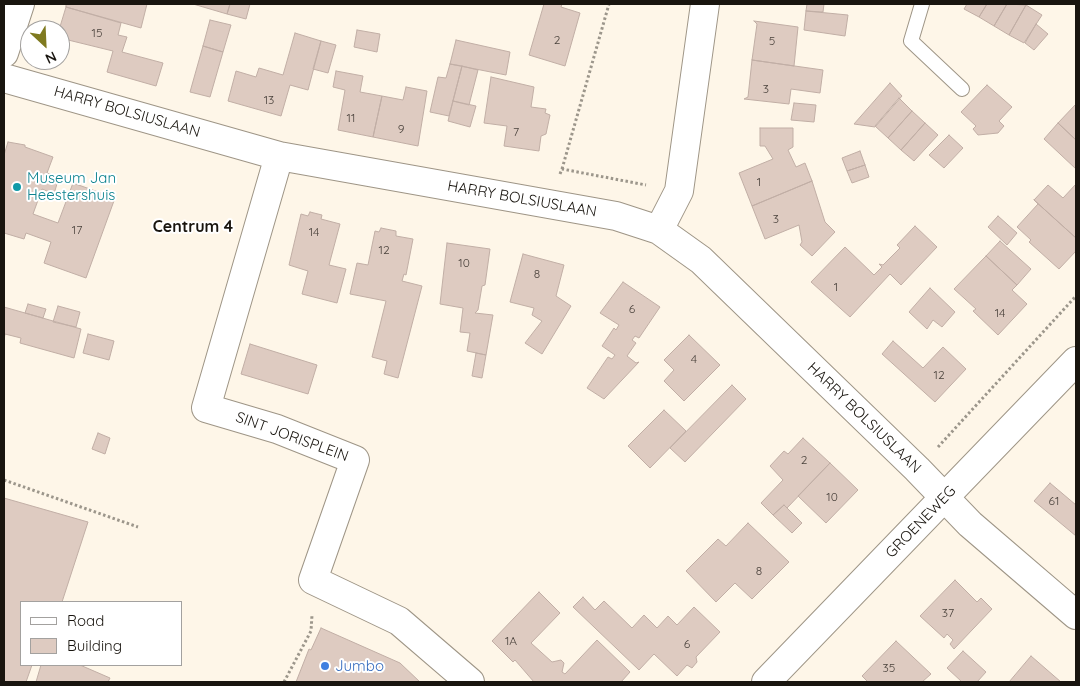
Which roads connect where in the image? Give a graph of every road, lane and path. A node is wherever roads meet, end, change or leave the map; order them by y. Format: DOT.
graph roads {
  1 [pos="20,4"];
  2 [pos="609,4"];
  3 [pos="705,4"];
  4 [pos="922,4"];
  5 [pos="4,53"];
  6 [pos="4,78"];
  7 [pos="962,89"];
  8 [pos="279,156"];
  9 [pos="562,169"];
  10 [pos="660,230"];
  11 [pos="1076,296"];
  12 [pos="1076,361"];
  13 [pos="933,452"];
  14 [pos="4,480"];
  15 [pos="945,498"];
  16 [pos="138,527"];
  17 [pos="313,580"];
  18 [pos="1076,615"];
  19 [pos="284,682"];
  20 [pos="470,682"];
  21 [pos="766,682"];
  1 -- 5 [label="street"];
  2 -- 9 [label="path"];
  3 -- 10 [label="street"];
  4 -- 7 [label="lane"];
  6 -- 8 [label="street, HARRY BOLSIUSLAAN"];
  8 -- 10 [label="street, HARRY BOLSIUSLAAN"];
  8 -- 17 [label="street, SINT JORISPLEIN"];
  10 -- 15 [label="street, HARRY BOLSIUSLAAN"];
  11 -- 13 [label="path"];
  12 -- 15 [label="street, GROENEWEG"];
  14 -- 16 [label="path"];
  15 -- 18 [label="street, HARRY BOLSIUSLAAN"];
  15 -- 21 [label="street, GROENEWEG"];
  17 -- 19 [label="path"];
  17 -- 20 [label="street"];
}
